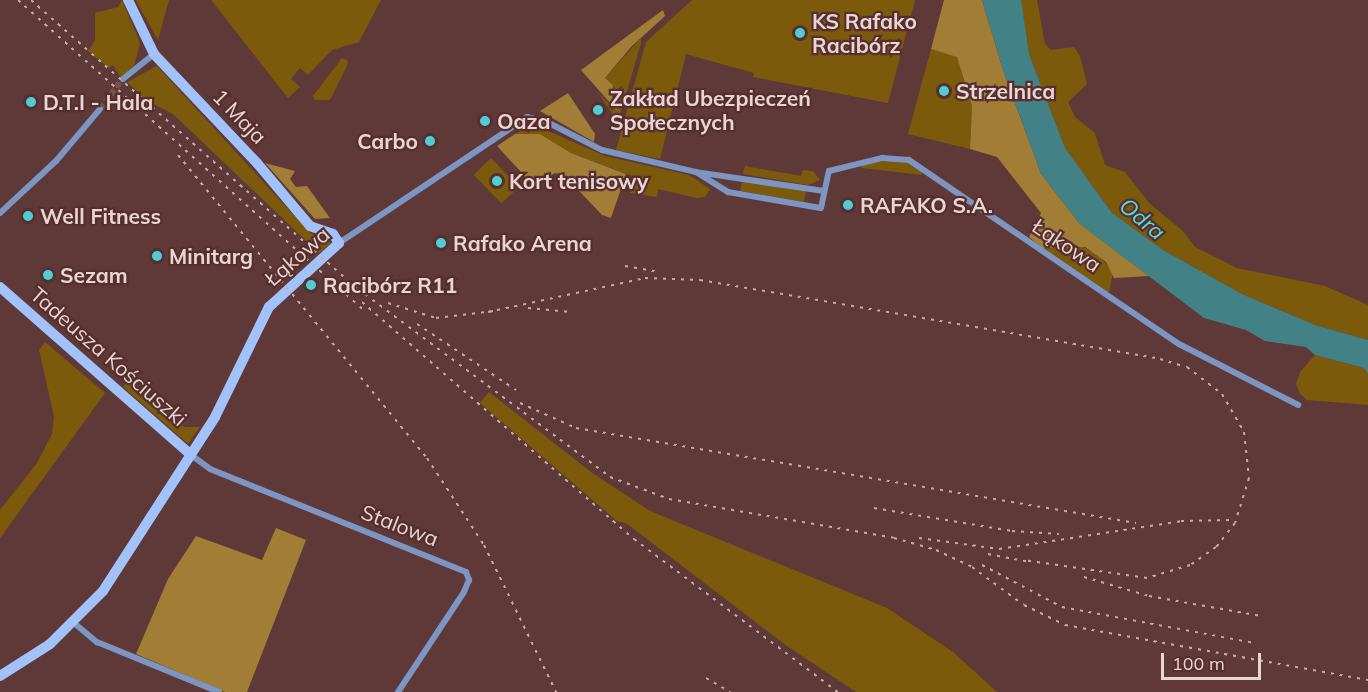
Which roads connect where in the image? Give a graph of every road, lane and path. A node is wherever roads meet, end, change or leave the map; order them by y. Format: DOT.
graph roads {
  1 [pos="128,0"];
  2 [pos="154,54"];
  3 [pos="123,79"];
  4 [pos="100,109"];
  5 [pos="696,172"];
  6 [pos="724,174"];
  7 [pos="717,184"];
  8 [pos="824,191"];
  9 [pos="728,192"];
  10 [pos="0,213"];
  11 [pos="339,243"];
  12 [pos="0,287"];
  13 [pos="1298,405"];
  14 [pos="191,455"];
  15 [pos="74,623"];
  16 [pos="0,676"];
  17 [pos="219,692"];
  18 [pos="398,692"];
  1 -- 2 [label="street, 1 Maja"];
  2 -- 3 [label="street"];
  2 -- 11 [label="street, 1 Maja"];
  4 -- 10 [label="street"];
  5 -- 6 [label="street, Łąkowa"];
  5 -- 7 [label="street, Łąkowa"];
  5 -- 11 [label="street, Łąkowa"];
  6 -- 7 [label="street"];
  6 -- 8 [label="street, Łąkowa"];
  6 -- 9 [label="street"];
  7 -- 9 [label="street, Łąkowa"];
  8 -- 9 [label="street, Łąkowa"];
  8 -- 13 [label="street, Łąkowa"];
  11 -- 14 [label="street, Łąkowa"];
  12 -- 14 [label="street, Tadeusza Kościuszki"];
  14 -- 15 [label="street, Łąkowa"];
  14 -- 18 [label="street, Stalowa"];
  15 -- 16 [label="street, Łąkowa"];
  15 -- 17 [label="street"];
}
